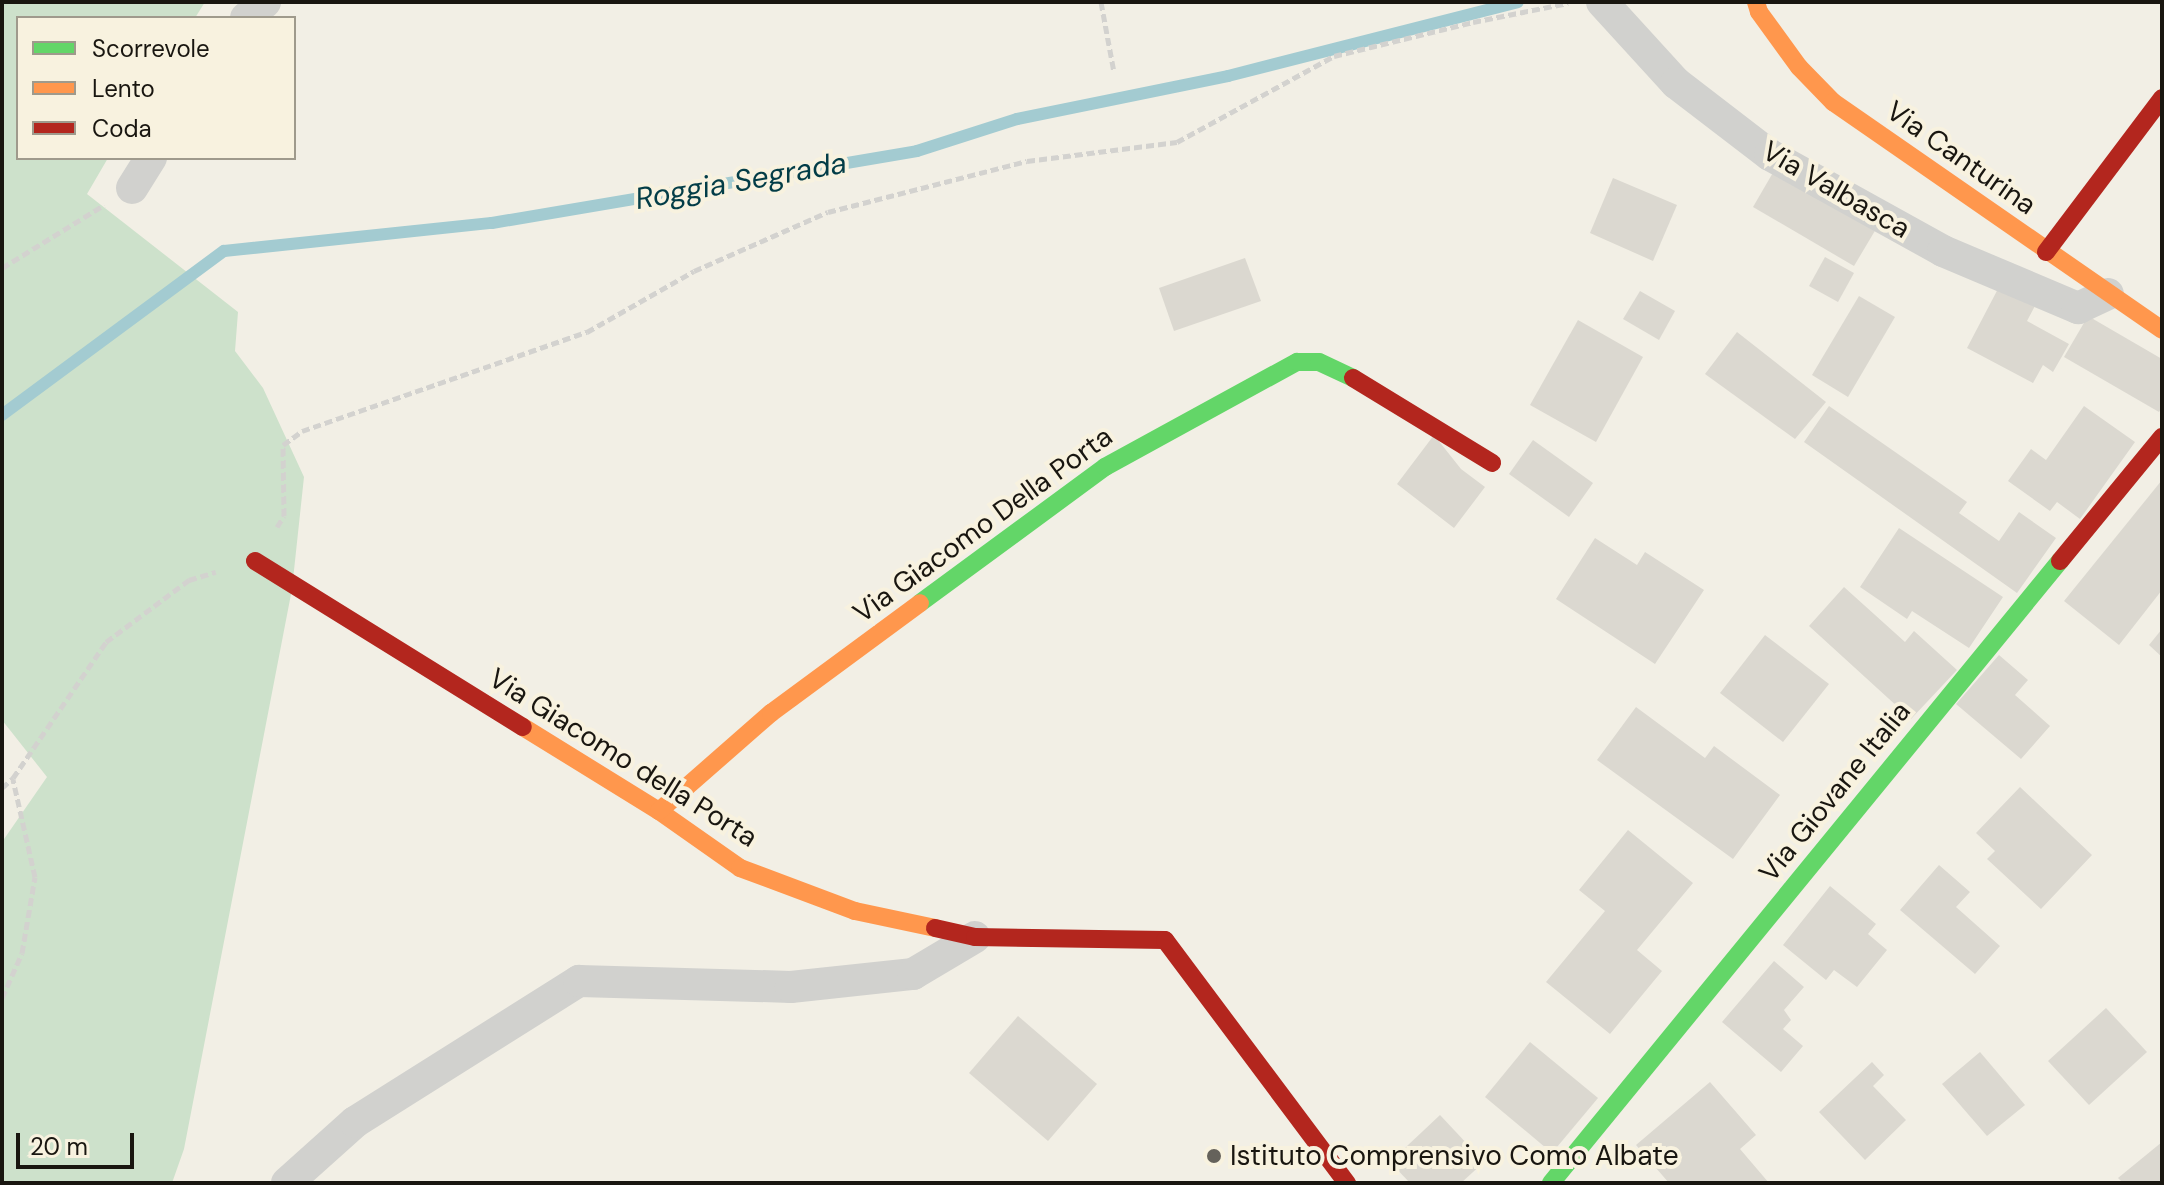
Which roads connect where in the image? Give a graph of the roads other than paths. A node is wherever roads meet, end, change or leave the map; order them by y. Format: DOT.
graph roads {
  1 [pos="265,2"];
  2 [pos="1602,2"];
  3 [pos="1758,7"];
  4 [pos="248,16"];
  5 [pos="2162,98"];
  6 [pos="150,160"];
  7 [pos="132,188"];
  8 [pos="2046,252"];
  9 [pos="2108,294"];
  10 [pos="2162,330"];
  11 [pos="2162,437"];
  12 [pos="1492,463"];
  13 [pos="255,561"];
  14 [pos="659,811"];
  15 [pos="975,937"];
  16 [pos="287,1183"];
  17 [pos="1347,1183"];
  18 [pos="1551,1183"];
  1 -- 4 [label="street"];
  2 -- 9 [label="street, Via Valbasca"];
  3 -- 8 [label="street, Via Canturina"];
  5 -- 8 [label="street"];
  6 -- 7 [label="street"];
  8 -- 9 [label="street, Via Canturina"];
  9 -- 10 [label="street, Via Canturina"];
  11 -- 18 [label="street, Via Giovane Italia"];
  12 -- 14 [label="street, Via Giacomo Della Porta"];
  13 -- 14 [label="street, Via Giacomo della Porta"];
  14 -- 15 [label="street, Via Giacomo della Porta"];
  15 -- 16 [label="street"];
  15 -- 17 [label="street, Via Giacomo della Porta"];
}
